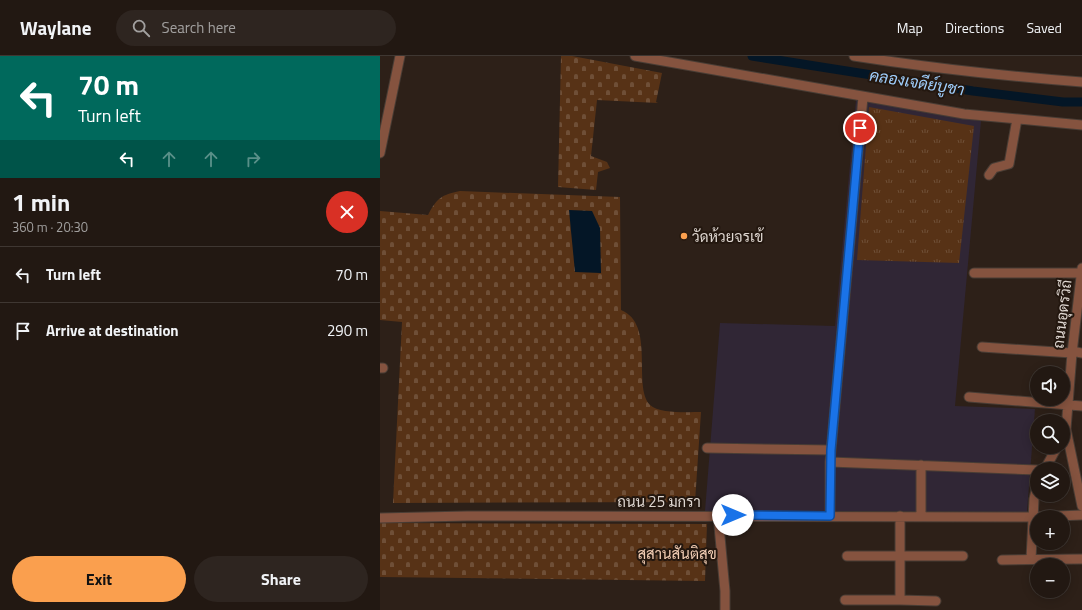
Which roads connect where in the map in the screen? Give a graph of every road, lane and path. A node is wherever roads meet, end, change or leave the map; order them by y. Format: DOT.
graph roads {
  1 [pos="400,56"];
  2 [pos="635,56"];
  3 [pos="854,56"];
  4 [pos="1082,82"];
  5 [pos="863,97"];
  6 [pos="1017,119"];
  7 [pos="1082,125"];
  8 [pos="380,153"];
  9 [pos="989,176"];
  10 [pos="1082,271"];
  11 [pos="974,273"];
  12 [pos="982,347"];
  13 [pos="1072,352"];
  14 [pos="1082,353"];
  15 [pos="1070,378"];
  16 [pos="969,398"];
  17 [pos="1030,402"];
  18 [pos="1070,405"];
  19 [pos="1082,406"];
  20 [pos="707,448"];
  21 [pos="831,450"];
  22 [pos="1069,454"];
  23 [pos="830,462"];
  24 [pos="922,465"];
  25 [pos="1030,470"];
  26 [pos="1082,506"];
  27 [pos="718,515"];
  28 [pos="1070,515"];
  29 [pos="1082,515"];
  30 [pos="830,516"];
  31 [pos="900,516"];
  32 [pos="921,516"];
  33 [pos="1030,517"];
  34 [pos="380,518"];
  35 [pos="847,556"];
  36 [pos="900,556"];
  37 [pos="963,556"];
  38 [pos="1030,559"];
  39 [pos="1070,559"];
  40 [pos="1082,559"];
  41 [pos="1002,560"];
  42 [pos="845,600"];
  43 [pos="900,600"];
  44 [pos="936,601"];
  45 [pos="725,610"];
  1 -- 8 [label="street"];
  2 -- 5 [label="street"];
  3 -- 4 [label="street"];
  5 -- 6 [label="street"];
  5 -- 21 [label="street"];
  6 -- 7 [label="street"];
  6 -- 9 [label="street"];
  10 -- 11 [label="street"];
  10 -- 13 [label="street, ถนนอุดรวิถี"];
  12 -- 13 [label="street"];
  13 -- 14 [label="street"];
  13 -- 15 [label="street, ถนนอุดรวิถี"];
  16 -- 17 [label="street"];
  18 -- 19 [label="street"];
  20 -- 21 [label="street"];
  21 -- 23 [label="street"];
  22 -- 26 [label="street, ถนนอุดรวิถี"];
  23 -- 24 [label="street"];
  23 -- 30 [label="street"];
  24 -- 25 [label="street"];
  24 -- 32 [label="street"];
  27 -- 30 [label="street, ถนน 25 มกรา"];
  27 -- 34 [label="street, ถนน 25 มกรา"];
  27 -- 45 [label="street"];
  28 -- 29 [label="street, ถนน 25 มกรา"];
  30 -- 31 [label="street, ถนน 25 มกรา"];
  31 -- 32 [label="street, ถนน 25 มกรา"];
  31 -- 36 [label="street"];
  32 -- 33 [label="street, ถนน 25 มกรา"];
  35 -- 36 [label="street"];
  36 -- 37 [label="street"];
  36 -- 43 [label="street"];
  38 -- 41 [label="street"];
  39 -- 40 [label="street"];
  42 -- 43 [label="street"];
  43 -- 44 [label="street"];
}
